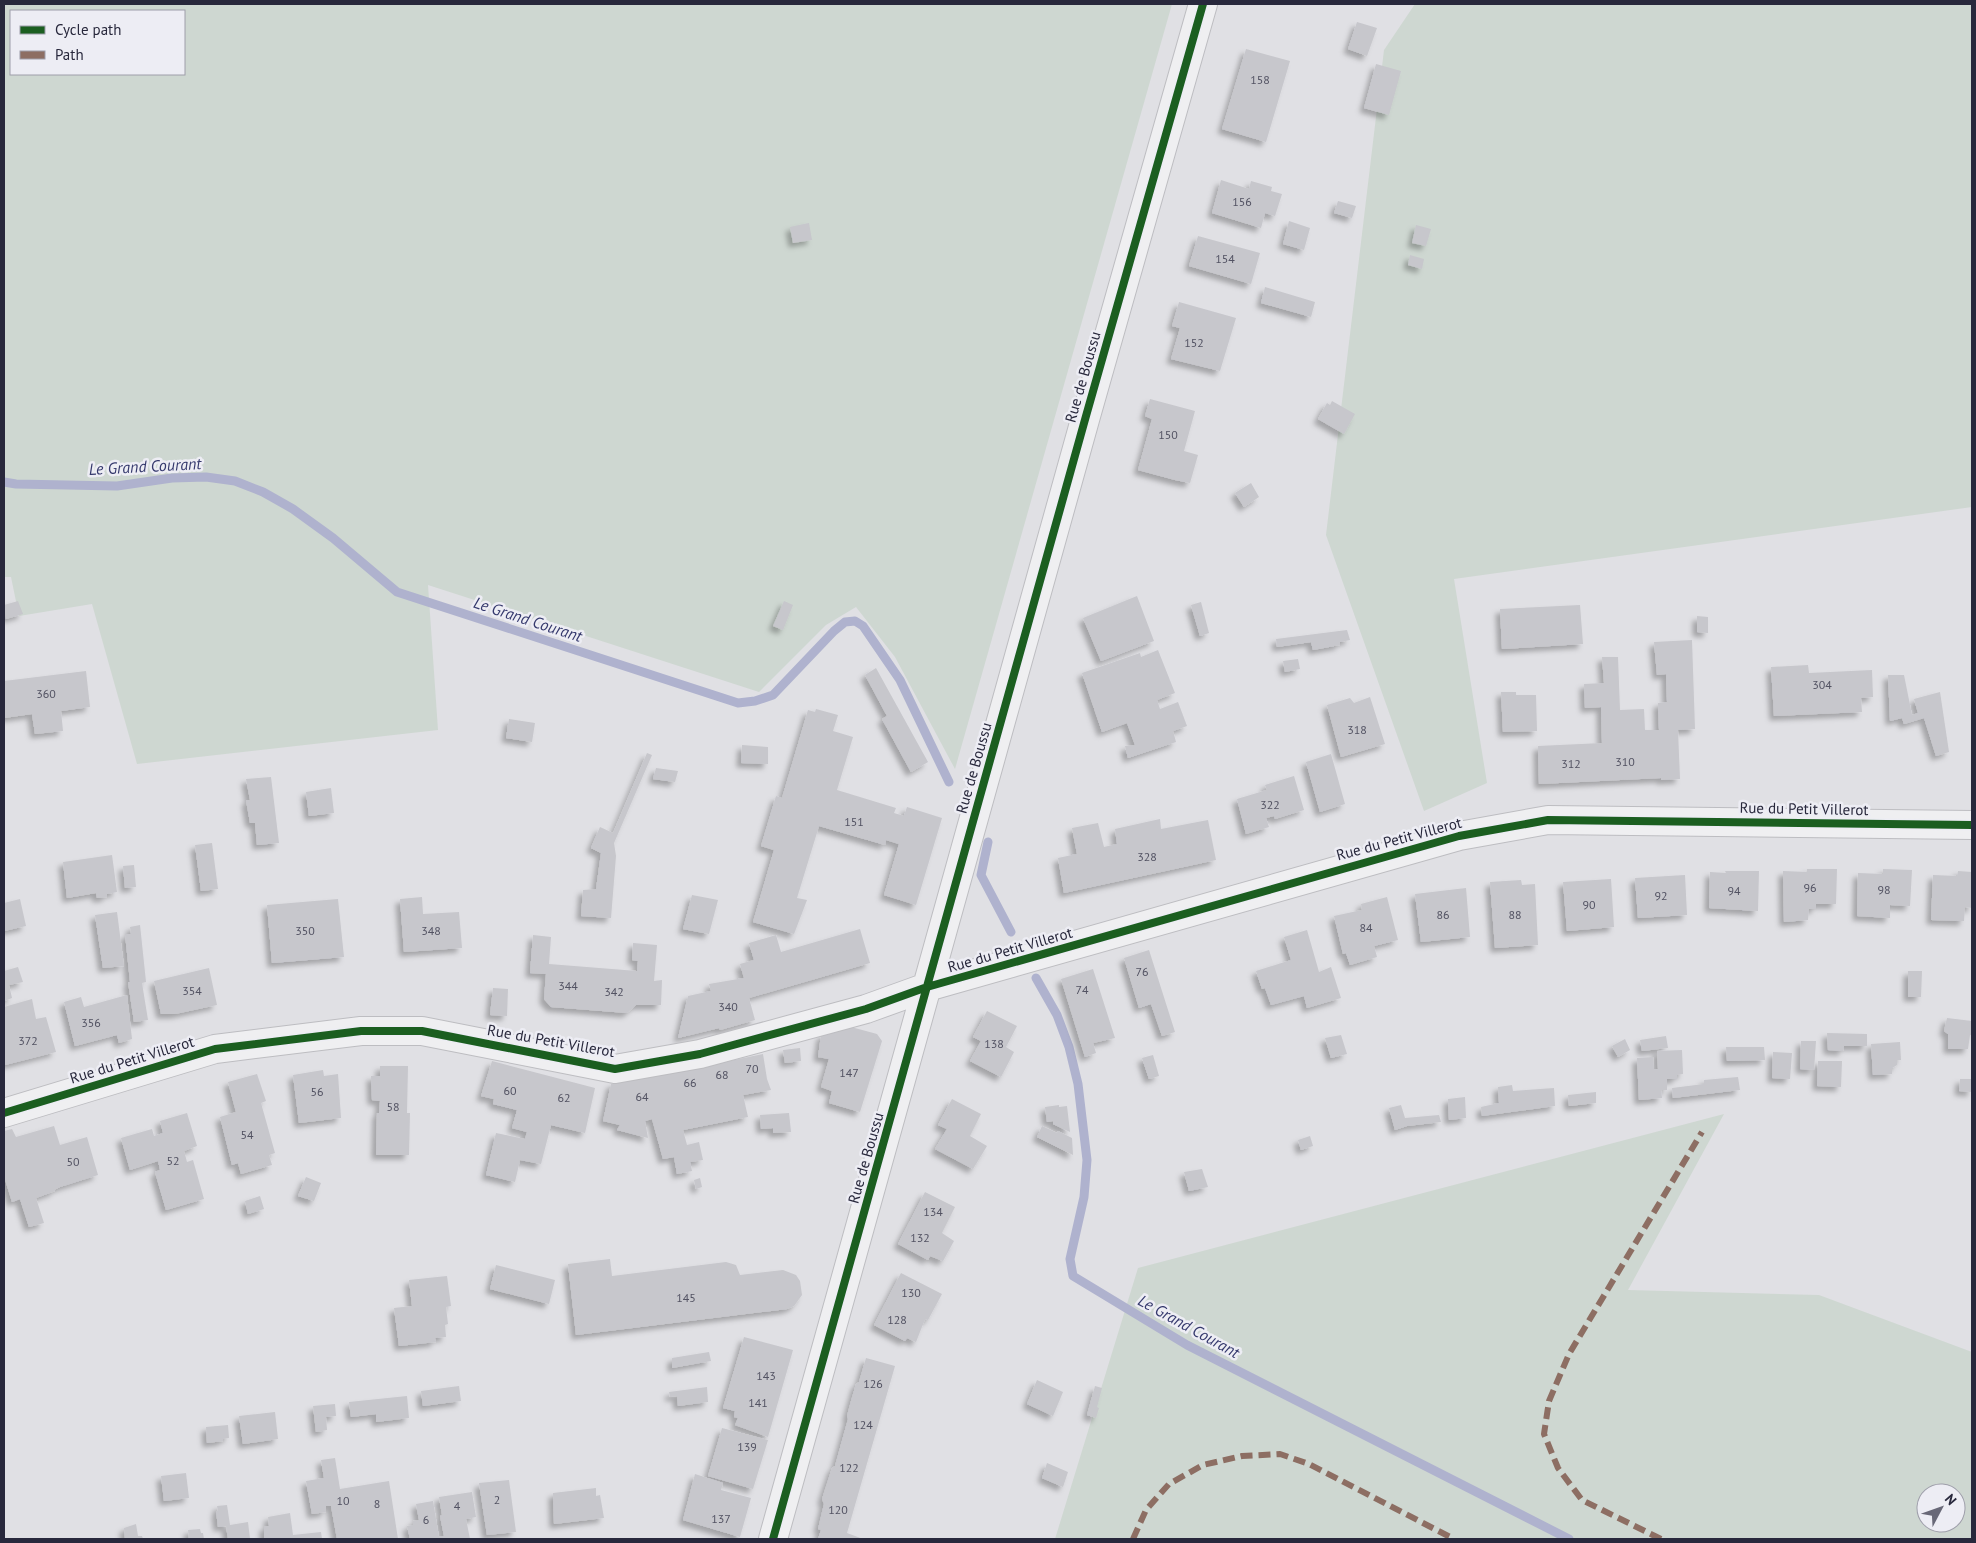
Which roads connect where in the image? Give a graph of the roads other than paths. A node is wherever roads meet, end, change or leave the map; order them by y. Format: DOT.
graph roads {
  1 [pos="1204,4"];
  2 [pos="1972,824"];
  3 [pos="927,987"];
  4 [pos="4,1113"];
  5 [pos="773,1539"];
  1 -- 3 [label="street, Rue de Boussu"];
  2 -- 3 [label="street, Rue du Petit Villerot"];
  3 -- 4 [label="street, Rue du Petit Villerot"];
  3 -- 5 [label="street, Rue de Boussu"];
}
